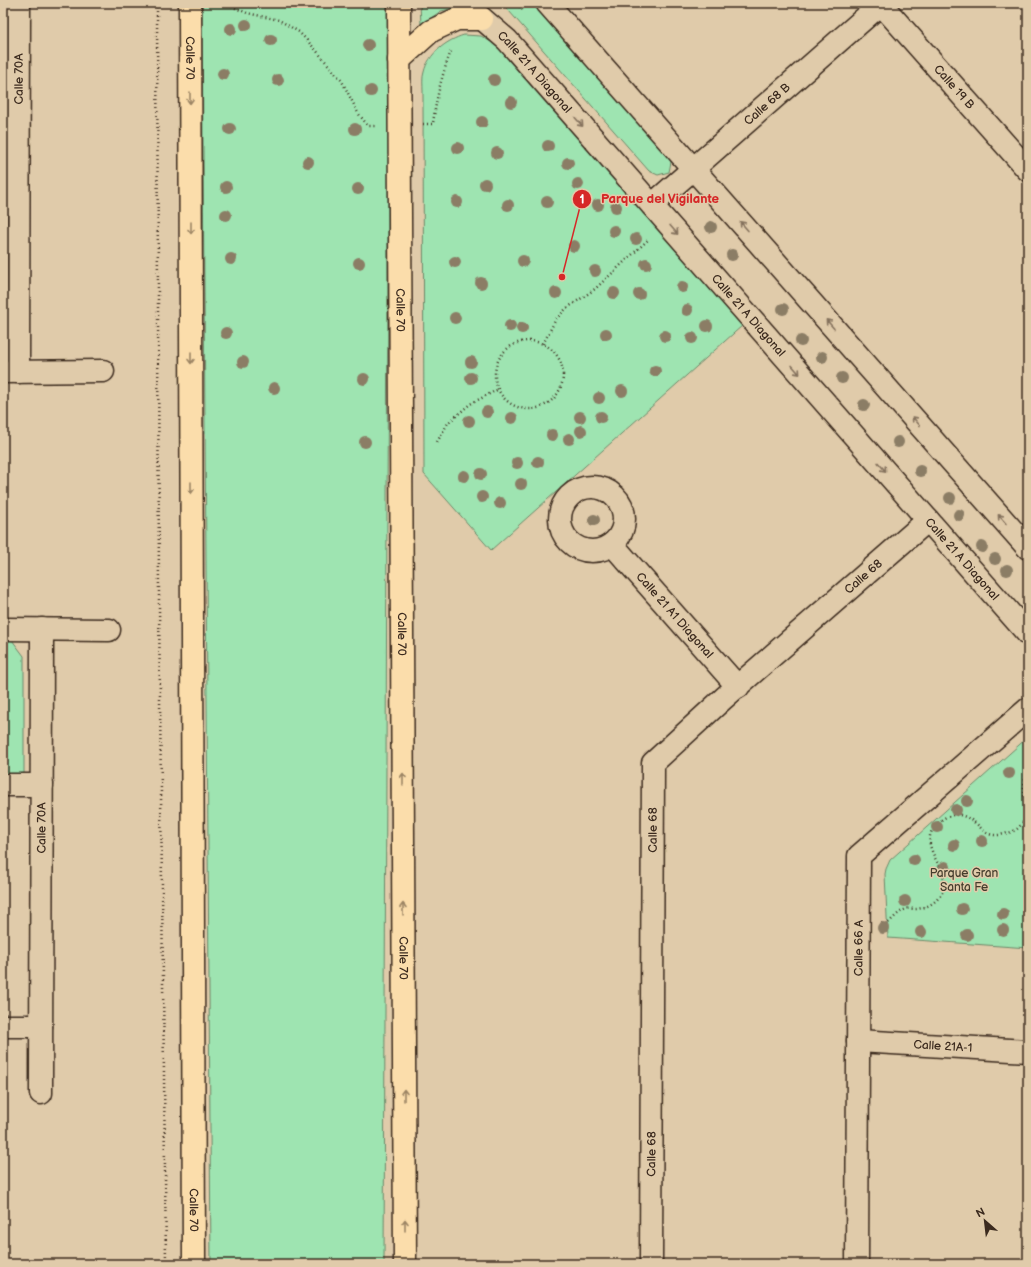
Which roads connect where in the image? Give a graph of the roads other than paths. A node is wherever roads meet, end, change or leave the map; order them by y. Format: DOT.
graph roads {
  1 [pos="19,3"];
  2 [pos="190,3"];
  3 [pos="399,3"];
  4 [pos="464,3"];
  5 [pos="547,3"];
  6 [pos="881,3"];
  7 [pos="482,19"];
  8 [pos="399,60"];
  9 [pos="1025,161"];
  10 [pos="693,169"];
  11 [pos="652,205"];
  12 [pos="10,372"];
  13 [pos="103,372"];
  14 [pos="928,520"];
  15 [pos="612,544"];
  16 [pos="1028,548"];
  17 [pos="3,629"];
  18 [pos="42,630"];
  19 [pos="109,630"];
  20 [pos="1028,634"];
  21 [pos="738,686"];
  22 [pos="1028,709"];
  23 [pos="3,785"];
  24 [pos="42,785"];
  25 [pos="3,1026"];
  26 [pos="41,1026"];
  27 [pos="858,1041"];
  28 [pos="1028,1052"];
  29 [pos="41,1093"];
  30 [pos="194,1264"];
  31 [pos="405,1264"];
  32 [pos="651,1264"];
  33 [pos="857,1264"];
  1 -- 12 [label="street, Calle 70A"];
  2 -- 30 [label="main road, Calle 70, one-way"];
  3 -- 8 [label="main road, Calle 70"];
  4 -- 7 [label="street, Calle 21 A Diagonal"];
  5 -- 10 [label="street"];
  6 -- 9 [label="street, Calle 19 B"];
  6 -- 10 [label="street, Calle 68 B"];
  7 -- 8 [label="main road"];
  7 -- 11 [label="street, Calle 21 A Diagonal, one-way"];
  31 -- 8 [label="main road, Calle 70, one-way"];
  10 -- 11 [label="street, Calle 68 B"];
  16 -- 10 [label="street, one-way"];
  11 -- 14 [label="street, Calle 21 A Diagonal, one-way"];
  12 -- 13 [label="street"];
  14 -- 20 [label="street, Calle 21 A Diagonal"];
  14 -- 21 [label="street, Calle 68"];
  15 -- 21 [label="street, Calle 21 A1 Diagonal"];
  17 -- 18 [label="street"];
  18 -- 19 [label="street"];
  18 -- 24 [label="street, Calle 70A"];
  21 -- 32 [label="street, Calle 68"];
  22 -- 27 [label="street, Calle 66 A"];
  23 -- 24 [label="street"];
  24 -- 26 [label="street, Calle 70A"];
  25 -- 26 [label="street"];
  26 -- 29 [label="street, Calle 70A"];
  27 -- 28 [label="street, Calle 21A-1"];
  27 -- 33 [label="street, Calle 66 A"];
}
